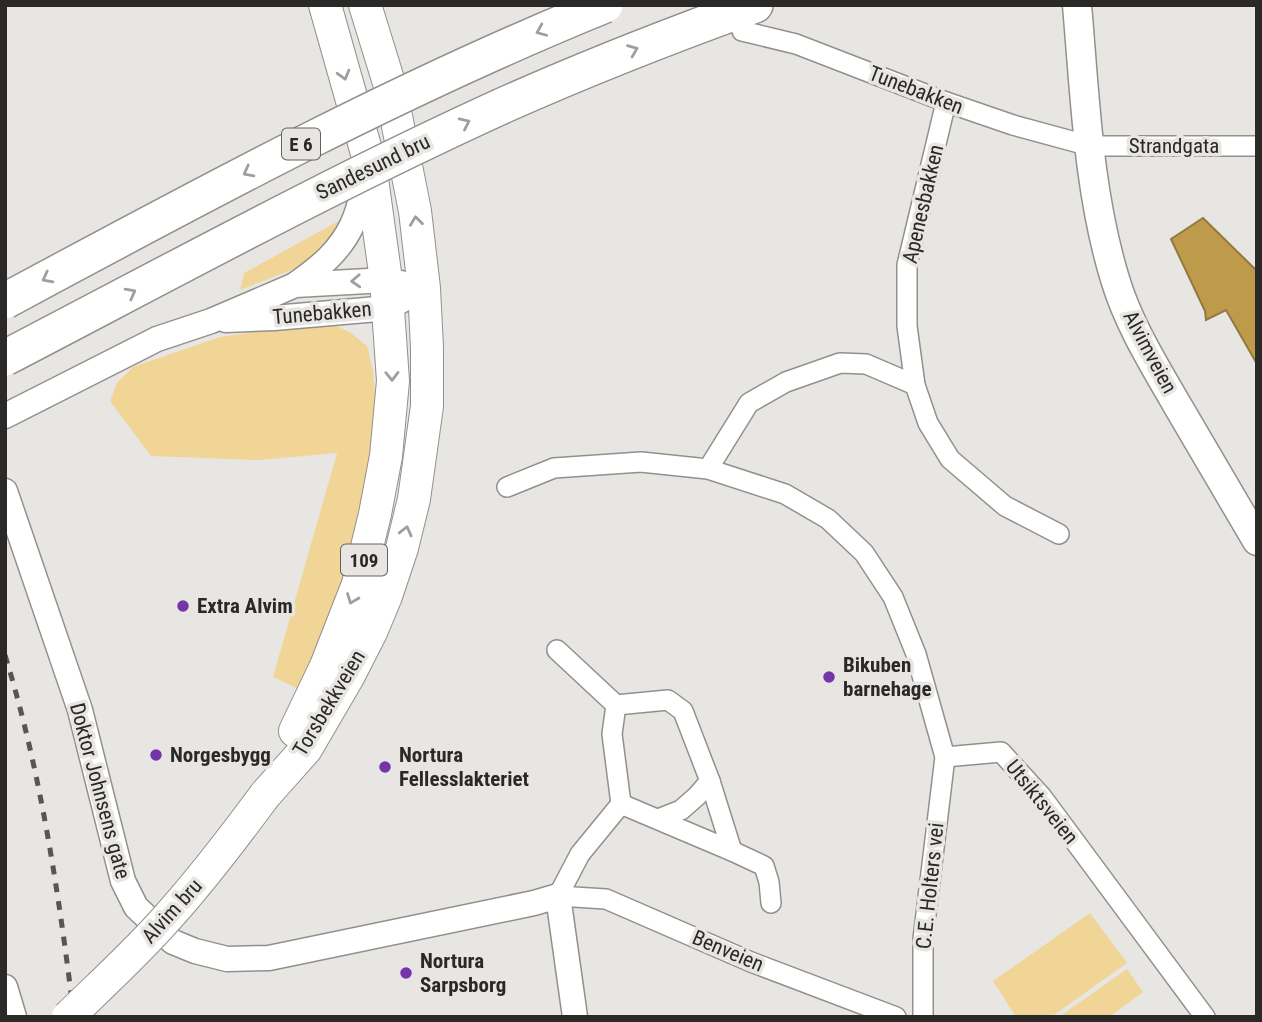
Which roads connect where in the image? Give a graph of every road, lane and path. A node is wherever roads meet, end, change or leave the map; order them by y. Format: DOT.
graph roads {
  1 [pos="325,5"];
  2 [pos="365,5"];
  3 [pos="604,5"];
  4 [pos="1077,5"];
  5 [pos="749,18"];
  6 [pos="946,102"];
  7 [pos="1090,146"];
  8 [pos="1257,146"];
  9 [pos="370,164"];
  10 [pos="295,285"];
  11 [pos="424,288"];
  12 [pos="388,294"];
  13 [pos="5,300"];
  14 [pos="211,321"];
  15 [pos="5,358"];
  16 [pos="915,385"];
  17 [pos="5,416"];
  18 [pos="708,469"];
  19 [pos="506,487"];
  20 [pos="5,491"];
  21 [pos="1059,534"];
  22 [pos="1257,541"];
  23 [pos="557,650"];
  24 [pos="616,705"];
  25 [pos="945,757"];
  26 [pos="710,781"];
  27 [pos="265,796"];
  28 [pos="621,804"];
  29 [pos="658,819"];
  30 [pos="732,851"];
  31 [pos="558,896"];
  32 [pos="771,903"];
  33 [pos="5,987"];
  34 [pos="14,1017"];
  35 [pos="68,1017"];
  36 [pos="575,1017"];
  37 [pos="896,1017"];
  38 [pos="923,1017"];
  39 [pos="1205,1017"];
  1 -- 9 [label="main road, Torsbekkveien / 109, one-way"];
  11 -- 2 [label="main road, Torsbekkveien / 109, one-way"];
  3 -- 13 [label="highway, E 6, one-way, bridge"];
  4 -- 7 [label="main road, Alvimveien"];
  5 -- 6 [label="street, Tunebakken"];
  15 -- 5 [label="highway, Sandesund bru / E 6, one-way, bridge"];
  6 -- 7 [label="street, Tunebakken"];
  6 -- 16 [label="street, Apenesbakken"];
  7 -- 8 [label="street, Strandgata"];
  7 -- 22 [label="main road, Alvimveien"];
  9 -- 10 [label="street, Tunebakken"];
  9 -- 12 [label="main road, Torsbekkveien / 109"];
  12 -- 10 [label="street, Tunebakken, one-way"];
  10 -- 14 [label="street, Tunebakken"];
  11 -- 12 [label="street, Tunebakken"];
  27 -- 11 [label="main road, Torsbekkveien / 109, one-way"];
  12 -- 14 [label="street, Tunebakken"];
  12 -- 27 [label="main road, Torsbekkveien / 109, one-way"];
  14 -- 17 [label="street, Tunebakken"];
  16 -- 18 [label="street"];
  16 -- 21 [label="street, Apenesbakken"];
  18 -- 19 [label="street"];
  18 -- 25 [label="street"];
  20 -- 31 [label="street, Doktor Johnsens gate"];
  23 -- 24 [label="street"];
  24 -- 26 [label="street"];
  24 -- 28 [label="street"];
  25 -- 38 [label="street, C.E. Holters vei"];
  25 -- 39 [label="street, Utsiktsveien"];
  26 -- 29 [label="street"];
  26 -- 30 [label="street"];
  27 -- 35 [label="main road, Alvim bru / 109, bridge"];
  28 -- 29 [label="street"];
  28 -- 31 [label="street"];
  29 -- 30 [label="street"];
  30 -- 32 [label="street"];
  31 -- 36 [label="street"];
  31 -- 37 [label="street, Benveien"];
  33 -- 34 [label="street"];
}
